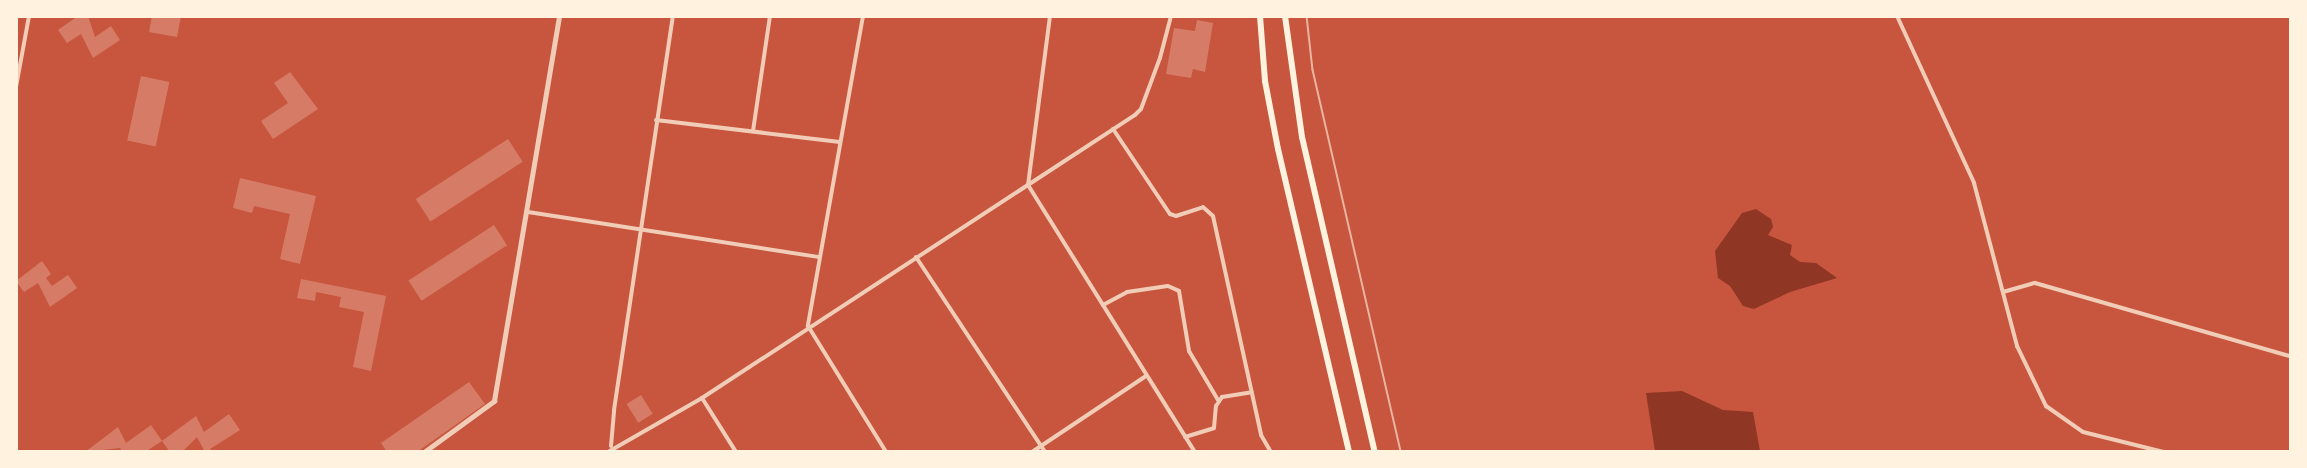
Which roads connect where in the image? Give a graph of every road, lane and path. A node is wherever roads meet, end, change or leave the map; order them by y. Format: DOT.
graph roads {
  1 [pos="29,16"];
  2 [pos="560,16"];
  3 [pos="673,16"];
  4 [pos="770,16"];
  5 [pos="862,16"];
  6 [pos="1050,16"];
  7 [pos="1171,16"];
  8 [pos="1260,16"];
  9 [pos="1285,16"];
  10 [pos="1897,16"];
  11 [pos="16,87"];
  12 [pos="656,120"];
  13 [pos="1113,129"];
  14 [pos="753,131"];
  15 [pos="840,142"];
  16 [pos="1028,185"];
  17 [pos="528,212"];
  18 [pos="640,230"];
  19 [pos="820,257"];
  20 [pos="916,257"];
  21 [pos="2003,292"];
  22 [pos="1103,306"];
  23 [pos="808,326"];
  24 [pos="2290,356"];
  25 [pos="1146,376"];
  26 [pos="1252,393"];
  27 [pos="702,398"];
  28 [pos="1218,400"];
  29 [pos="1185,436"];
  30 [pos="1041,445"];
  31 [pos="611,447"];
  32 [pos="424,452"];
  33 [pos="608,452"];
  34 [pos="736,452"];
  35 [pos="886,452"];
  36 [pos="1032,452"];
  37 [pos="1045,452"];
  38 [pos="1195,452"];
  39 [pos="1271,452"];
  40 [pos="1349,452"];
  41 [pos="1375,452"];
  42 [pos="2164,452"];
  1 -- 11 [label="street"];
  2 -- 17 [label="street"];
  3 -- 12 [label="street"];
  4 -- 14 [label="street"];
  5 -- 15 [label="street"];
  6 -- 16 [label="street"];
  7 -- 13 [label="street"];
  8 -- 40 [label="main road"];
  9 -- 41 [label="main road"];
  10 -- 21 [label="street"];
  12 -- 14 [label="street"];
  12 -- 18 [label="street"];
  13 -- 16 [label="street"];
  13 -- 26 [label="street"];
  14 -- 15 [label="street"];
  15 -- 19 [label="street"];
  16 -- 20 [label="street"];
  16 -- 22 [label="street"];
  17 -- 18 [label="street"];
  17 -- 32 [label="street"];
  18 -- 19 [label="street"];
  18 -- 31 [label="street"];
  19 -- 23 [label="street"];
  20 -- 23 [label="street"];
  20 -- 30 [label="street"];
  21 -- 24 [label="street"];
  21 -- 42 [label="street"];
  22 -- 25 [label="street"];
  22 -- 28 [label="street"];
  23 -- 27 [label="street"];
  23 -- 35 [label="street"];
  25 -- 29 [label="street"];
  25 -- 30 [label="street"];
  26 -- 28 [label="street"];
  26 -- 39 [label="street"];
  27 -- 31 [label="street"];
  27 -- 34 [label="street"];
  28 -- 29 [label="street"];
  29 -- 38 [label="street"];
  30 -- 36 [label="street"];
  30 -- 37 [label="street"];
  31 -- 33 [label="street"];
}
